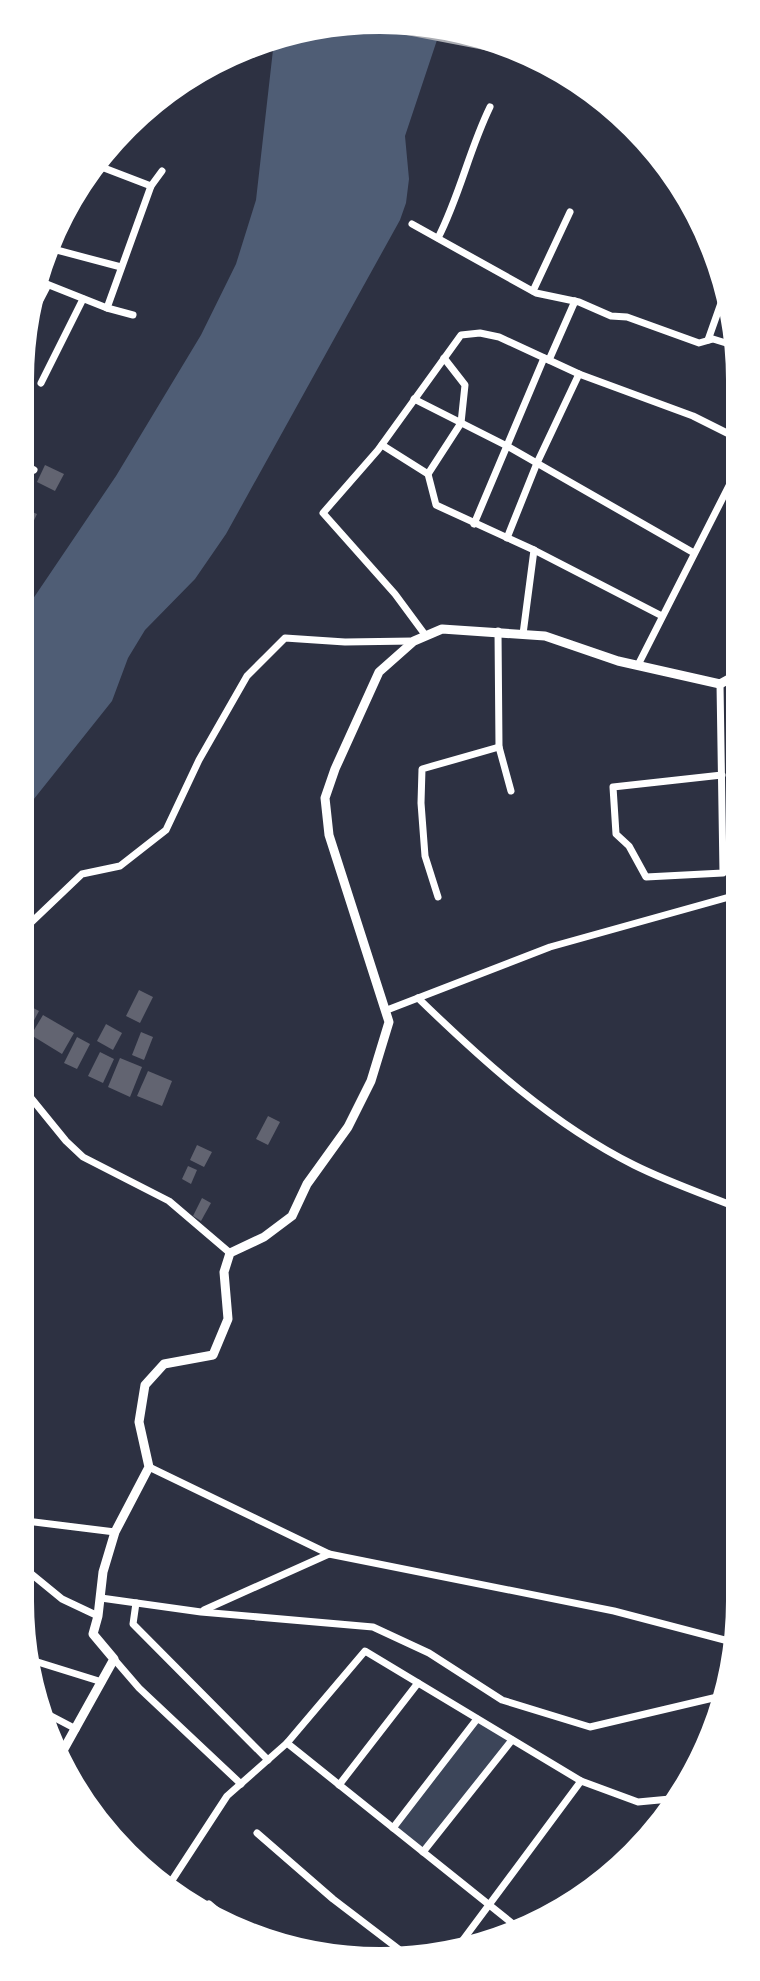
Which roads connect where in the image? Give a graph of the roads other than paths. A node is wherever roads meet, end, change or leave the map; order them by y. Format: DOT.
graph roads {
  1 [pos="490,107"];
  2 [pos="104,168"];
  3 [pos="162,171"];
  4 [pos="151,186"];
  5 [pos="570,212"];
  6 [pos="412,224"];
  7 [pos="438,238"];
  8 [pos="57,250"];
  9 [pos="121,267"];
  10 [pos="48,285"];
  11 [pos="533,291"];
  12 [pos="43,295"];
  13 [pos="83,299"];
  14 [pos="575,301"];
  15 [pos="720,307"];
  16 [pos="107,308"];
  17 [pos="133,315"];
  18 [pos="708,340"];
  19 [pos="726,343"];
  20 [pos="444,358"];
  21 [pos="547,359"];
  22 [pos="579,374"];
  23 [pos="41,383"];
  24 [pos="414,399"];
  25 [pos="461,423"];
  26 [pos="728,434"];
  27 [pos="382,445"];
  28 [pos="507,446"];
  29 [pos="537,463"];
  30 [pos="428,474"];
  31 [pos="728,487"];
  32 [pos="474,524"];
  33 [pos="507,538"];
  34 [pos="534,550"];
  35 [pos="694,553"];
  36 [pos="662,616"];
  37 [pos="498,631"];
  38 [pos="523,634"];
  39 [pos="426,636"];
  40 [pos="414,641"];
  41 [pos="638,665"];
  42 [pos="728,680"];
  43 [pos="720,684"];
  44 [pos="499,747"];
  45 [pos="722,775"];
  46 [pos="511,791"];
  47 [pos="438,897"];
  48 [pos="728,897"];
  49 [pos="32,922"];
  50 [pos="418,998"];
  51 [pos="387,1010"];
  52 [pos="32,1099"];
  53 [pos="728,1204"];
  54 [pos="230,1253"];
  55 [pos="149,1467"];
  56 [pos="32,1522"];
  57 [pos="115,1532"];
  58 [pos="329,1554"];
  59 [pos="32,1574"];
  60 [pos="101,1598"];
  61 [pos="136,1603"];
  62 [pos="201,1612"];
  63 [pos="98,1616"];
  64 [pos="726,1640"];
  65 [pos="114,1659"];
  66 [pos="38,1662"];
  67 [pos="102,1682"];
  68 [pos="418,1683"];
  69 [pos="714,1698"];
  70 [pos="51,1716"];
  71 [pos="477,1719"];
  72 [pos="76,1729"];
  73 [pos="512,1740"];
  74 [pos="287,1743"];
  75 [pos="65,1748"];
  76 [pos="268,1760"];
  77 [pos="581,1781"];
  78 [pos="241,1784"];
  79 [pos="339,1785"];
  80 [pos="664,1802"];
  81 [pos="393,1828"];
  82 [pos="257,1833"];
  83 [pos="423,1852"];
  84 [pos="172,1880"];
  85 [pos="488,1904"];
  86 [pos="512,1923"];
  87 [pos="463,1938"];
  88 [pos="398,1948"];
  1 -- 7 [label="street"];
  2 -- 4 [label="street"];
  3 -- 4 [label="street"];
  4 -- 9 [label="street"];
  5 -- 11 [label="street"];
  6 -- 7 [label="street"];
  7 -- 11 [label="street"];
  8 -- 9 [label="street"];
  9 -- 16 [label="street"];
  10 -- 12 [label="street"];
  10 -- 13 [label="street"];
  11 -- 14 [label="street"];
  13 -- 16 [label="street"];
  13 -- 23 [label="street"];
  14 -- 18 [label="street"];
  14 -- 21 [label="street"];
  15 -- 18 [label="street"];
  16 -- 17 [label="street"];
  18 -- 19 [label="street"];
  20 -- 21 [label="street"];
  20 -- 24 [label="street"];
  20 -- 25 [label="street"];
  21 -- 22 [label="street"];
  21 -- 28 [label="street"];
  22 -- 26 [label="street"];
  22 -- 29 [label="street"];
  24 -- 25 [label="street"];
  24 -- 27 [label="street"];
  25 -- 28 [label="street"];
  25 -- 30 [label="street"];
  27 -- 30 [label="street"];
  27 -- 39 [label="street"];
  28 -- 29 [label="street"];
  28 -- 32 [label="street"];
  29 -- 33 [label="street"];
  29 -- 35 [label="street"];
  30 -- 32 [label="street"];
  31 -- 35 [label="street"];
  32 -- 33 [label="street"];
  33 -- 34 [label="street"];
  34 -- 36 [label="street"];
  34 -- 38 [label="street"];
  35 -- 36 [label="street"];
  36 -- 41 [label="street"];
  37 -- 38 [label="street"];
  37 -- 39 [label="street"];
  37 -- 44 [label="street"];
  38 -- 41 [label="street"];
  39 -- 40 [label="street"];
  40 -- 49 [label="street"];
  40 -- 51 [label="street"];
  41 -- 43 [label="street"];
  42 -- 43 [label="street"];
  43 -- 45 [label="street"];
  44 -- 46 [label="street"];
  44 -- 47 [label="street"];
  45 -- 45 [label="street"];
  48 -- 50 [label="street"];
  50 -- 51 [label="street"];
  50 -- 53 [label="street"];
  51 -- 54 [label="street"];
  52 -- 54 [label="street"];
  54 -- 55 [label="street"];
  55 -- 57 [label="street"];
  55 -- 58 [label="street"];
  56 -- 57 [label="street"];
  57 -- 60 [label="street"];
  58 -- 62 [label="street"];
  58 -- 64 [label="street"];
  59 -- 63 [label="street"];
  60 -- 61 [label="street"];
  60 -- 63 [label="street"];
  61 -- 62 [label="street"];
  61 -- 76 [label="street"];
  62 -- 69 [label="street"];
  63 -- 65 [label="street"];
  65 -- 67 [label="street"];
  65 -- 78 [label="street"];
  66 -- 67 [label="street"];
  67 -- 72 [label="street"];
  68 -- 71 [label="street"];
  68 -- 74 [label="street"];
  68 -- 79 [label="street"];
  70 -- 72 [label="street"];
  71 -- 73 [label="street"];
  71 -- 81 [label="street"];
  72 -- 75 [label="street"];
  73 -- 77 [label="street"];
  73 -- 83 [label="street"];
  74 -- 76 [label="street"];
  74 -- 79 [label="street"];
  76 -- 78 [label="street"];
  77 -- 80 [label="street"];
  77 -- 85 [label="street"];
  78 -- 84 [label="street"];
  79 -- 81 [label="street"];
  81 -- 83 [label="street"];
  82 -- 88 [label="street"];
  83 -- 85 [label="street"];
  85 -- 86 [label="street"];
  85 -- 87 [label="street"];
}
